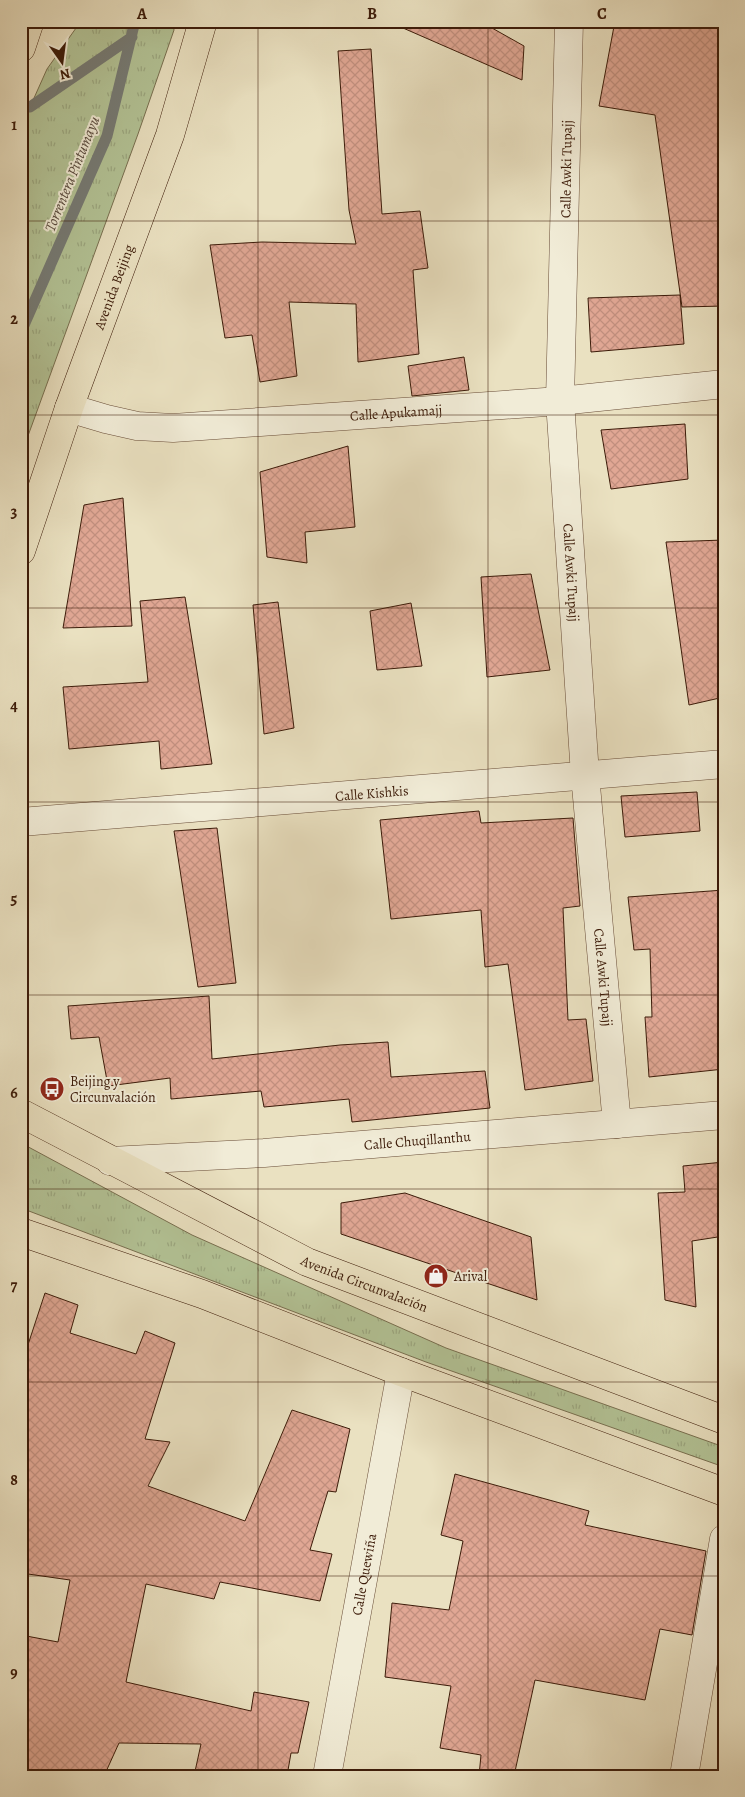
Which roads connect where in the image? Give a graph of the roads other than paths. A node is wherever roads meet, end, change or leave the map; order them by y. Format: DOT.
graph roads {
  1 [pos="30,21"];
  2 [pos="204,21"];
  3 [pos="570,21"];
  4 [pos="21,48"];
  5 [pos="724,384"];
  6 [pos="560,401"];
  7 [pos="69,408"];
  8 [pos="21,551"];
  9 [pos="724,764"];
  10 [pos="585,775"];
  11 [pos="21,822"];
  12 [pos="21,1113"];
  13 [pos="724,1115"];
  14 [pos="617,1124"];
  15 [pos="110,1161"];
  16 [pos="21,1232"];
  17 [pos="401,1372"];
  18 [pos="724,1420"];
  19 [pos="724,1492"];
  20 [pos="724,1539"];
  21 [pos="327,1776"];
  22 [pos="684,1776"];
  1 -- 4 [label="main road"];
  2 -- 7 [label="main road, Avenida Beijing"];
  3 -- 6 [label="street, Calle Awki Tupajj"];
  5 -- 6 [label="street, Calle Apukamajj"];
  6 -- 7 [label="street, Calle Apukamajj"];
  6 -- 10 [label="street, Calle Awki Tupajj"];
  7 -- 8 [label="main road, Avenida Beijing"];
  9 -- 10 [label="street, Calle Kishkis"];
  10 -- 11 [label="street, Calle Kishkis"];
  10 -- 14 [label="street, Calle Awki Tupajj"];
  12 -- 15 [label="main road, Avenida Circunvalación"];
  13 -- 14 [label="street, Calle Chuqillanthu"];
  14 -- 15 [label="street, Calle Chuqillanthu"];
  15 -- 18 [label="main road, Avenida Circunvalación"];
  16 -- 17 [label="main road"];
  17 -- 19 [label="main road"];
  17 -- 21 [label="street, Calle Quewiña"];
  20 -- 22 [label="street"];
}
